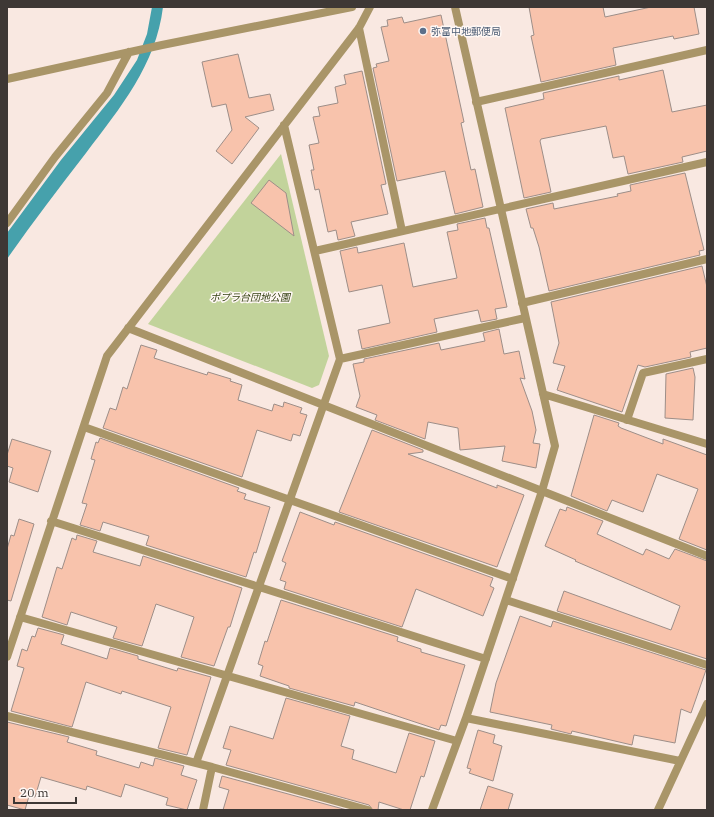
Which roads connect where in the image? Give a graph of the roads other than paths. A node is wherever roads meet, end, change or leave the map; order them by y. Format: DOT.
graph roads {
  1 [pos="352,7"];
  2 [pos="370,7"];
  3 [pos="455,7"];
  4 [pos="359,28"];
  5 [pos="707,50"];
  6 [pos="132,52"];
  7 [pos="7,79"];
  8 [pos="476,102"];
  9 [pos="284,125"];
  10 [pos="707,162"];
  11 [pos="501,209"];
  12 [pos="7,223"];
  13 [pos="402,231"];
  14 [pos="315,251"];
  15 [pos="707,259"];
  16 [pos="522,303"];
  17 [pos="525,318"];
  18 [pos="128,328"];
  19 [pos="707,358"];
  20 [pos="340,359"];
  21 [pos="543,394"];
  22 [pos="323,405"];
  23 [pos="627,420"];
  24 [pos="84,427"];
  25 [pos="707,444"];
  26 [pos="542,491"];
  27 [pos="290,499"];
  28 [pos="52,521"];
  29 [pos="707,556"];
  30 [pos="513,578"];
  31 [pos="258,587"];
  32 [pos="506,600"];
  33 [pos="20,617"];
  34 [pos="7,657"];
  35 [pos="486,660"];
  36 [pos="707,665"];
  37 [pos="227,676"];
  38 [pos="707,704"];
  39 [pos="7,716"];
  40 [pos="466,718"];
  41 [pos="457,741"];
  42 [pos="680,762"];
  43 [pos="196,763"];
  44 [pos="212,767"];
  45 [pos="203,810"];
  46 [pos="368,810"];
  47 [pos="432,810"];
  48 [pos="658,810"];
  1 -- 6 [label="street"];
  2 -- 4 [label="street"];
  3 -- 8 [label="street"];
  4 -- 9 [label="street"];
  4 -- 13 [label="street"];
  5 -- 8 [label="street"];
  6 -- 7 [label="street"];
  6 -- 12 [label="street"];
  8 -- 11 [label="street"];
  9 -- 14 [label="street"];
  9 -- 18 [label="street"];
  10 -- 11 [label="street"];
  11 -- 13 [label="street"];
  11 -- 16 [label="street"];
  13 -- 14 [label="street"];
  14 -- 20 [label="street"];
  15 -- 16 [label="street"];
  16 -- 17 [label="street"];
  17 -- 20 [label="street"];
  17 -- 21 [label="street"];
  18 -- 22 [label="street"];
  18 -- 24 [label="street"];
  19 -- 23 [label="street"];
  20 -- 22 [label="street"];
  21 -- 23 [label="street"];
  21 -- 26 [label="street"];
  22 -- 26 [label="street"];
  22 -- 27 [label="street"];
  23 -- 25 [label="street"];
  24 -- 27 [label="street"];
  24 -- 28 [label="street"];
  26 -- 29 [label="street"];
  26 -- 30 [label="street"];
  27 -- 30 [label="street"];
  27 -- 31 [label="street"];
  28 -- 31 [label="street"];
  28 -- 33 [label="street"];
  30 -- 32 [label="street"];
  31 -- 35 [label="street"];
  31 -- 37 [label="street"];
  32 -- 35 [label="street"];
  32 -- 36 [label="street"];
  33 -- 34 [label="street"];
  33 -- 37 [label="street"];
  35 -- 40 [label="street"];
  37 -- 41 [label="street"];
  37 -- 43 [label="street"];
  38 -- 42 [label="street"];
  39 -- 43 [label="street"];
  40 -- 41 [label="street"];
  40 -- 42 [label="street"];
  41 -- 47 [label="street"];
  42 -- 48 [label="street"];
  43 -- 44 [label="street"];
  44 -- 45 [label="street"];
  44 -- 46 [label="street"];
}
